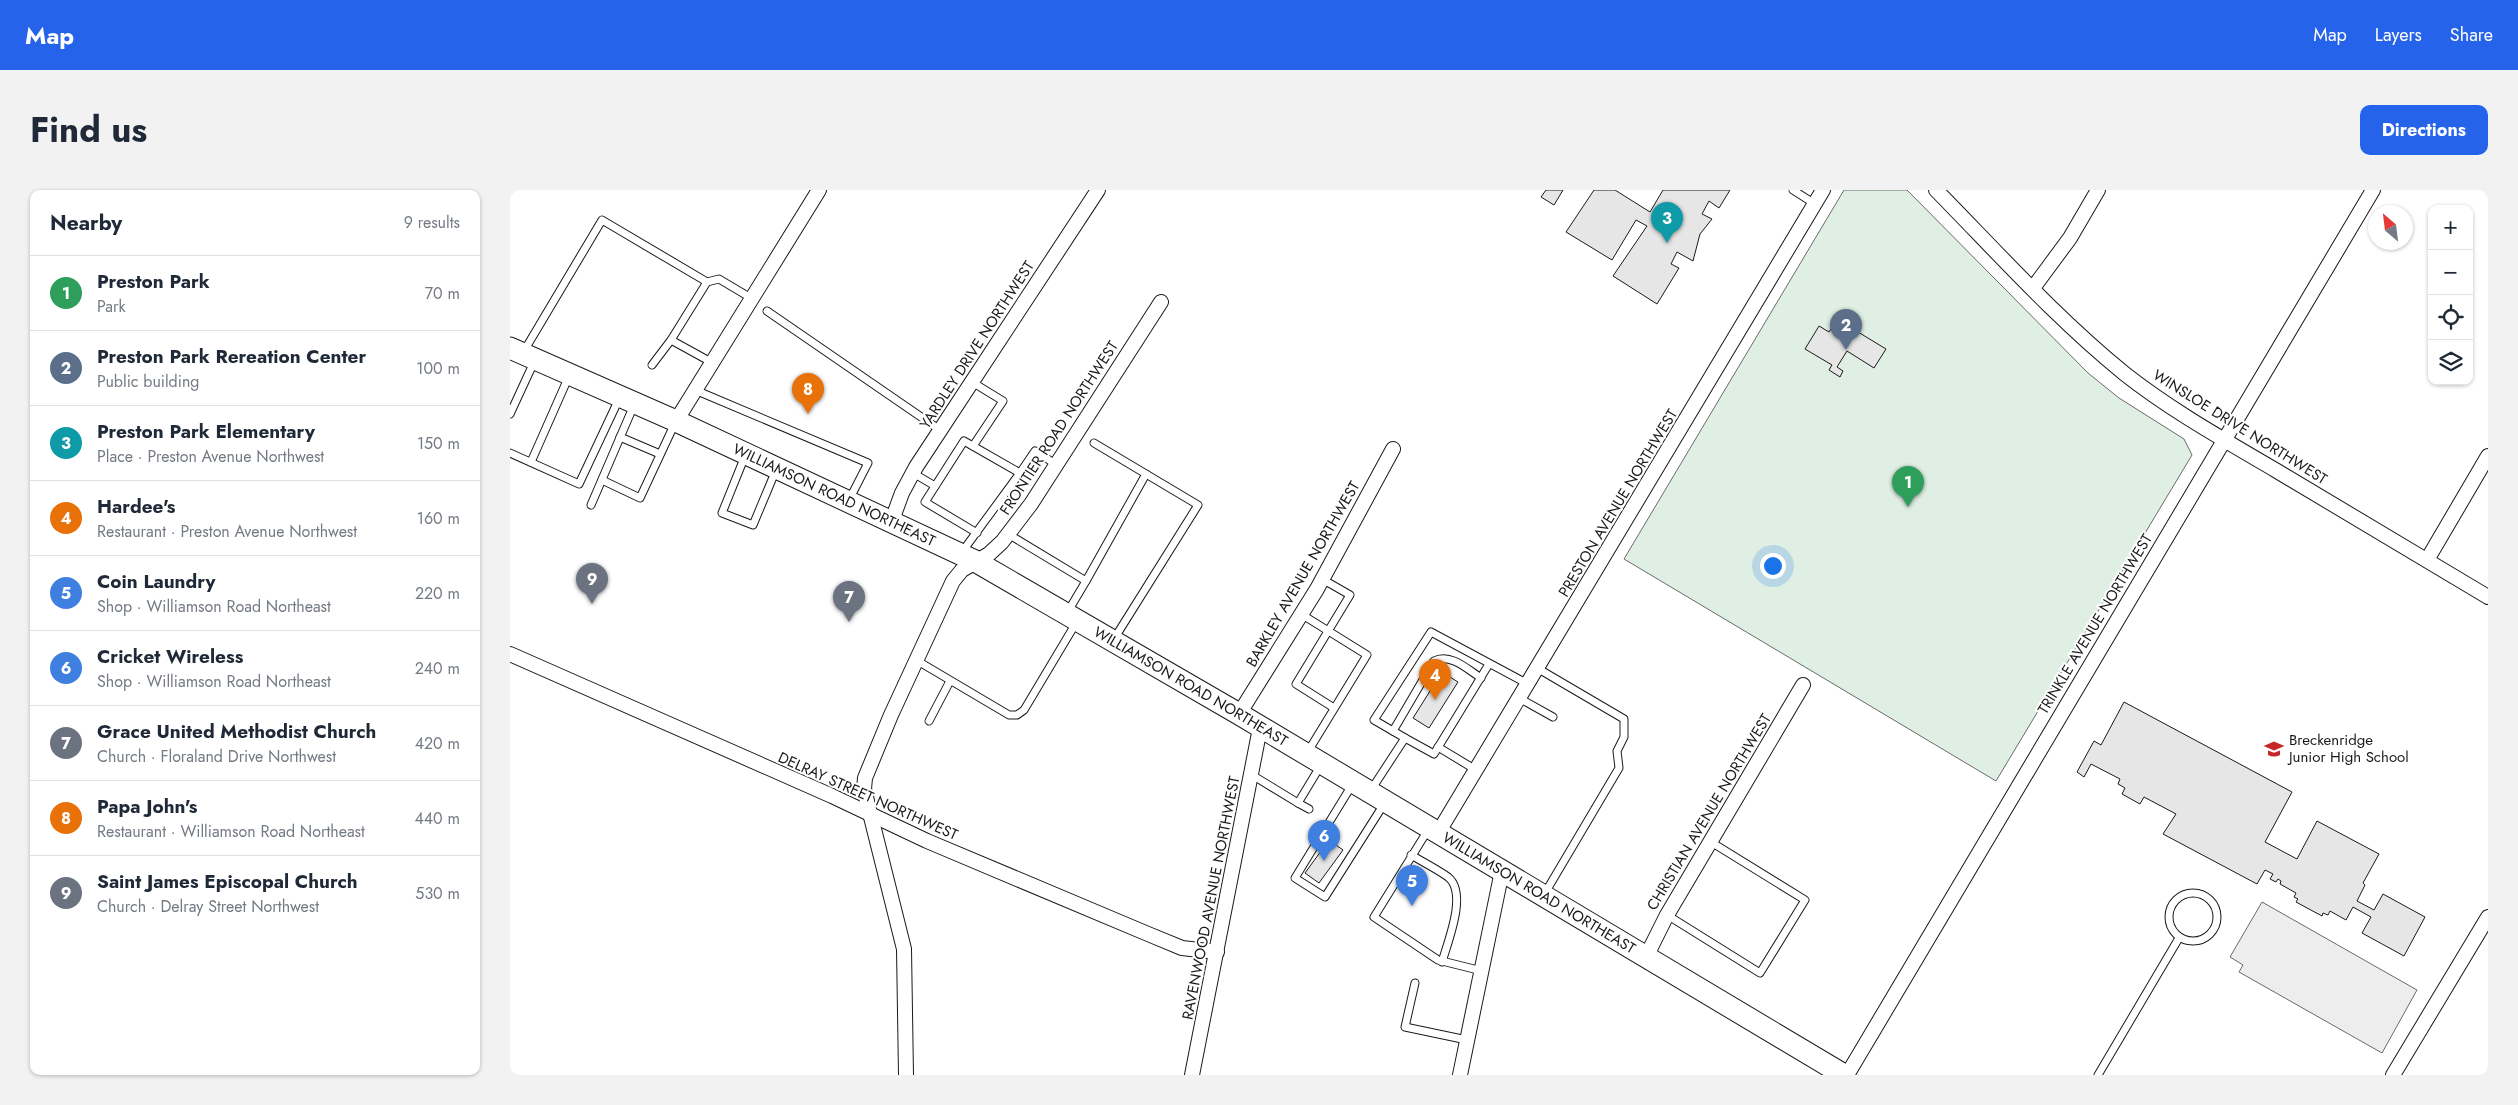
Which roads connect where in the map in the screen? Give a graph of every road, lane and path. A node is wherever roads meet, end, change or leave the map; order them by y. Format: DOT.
graph roads {
  1 [pos="819,190"];
  2 [pos="1098,190"];
  3 [pos="1793,190"];
  4 [pos="1823,190"];
  5 [pos="1936,190"];
  6 [pos="2098,190"];
  7 [pos="2372,190"];
  8 [pos="1815,204"];
  9 [pos="707,282"];
  10 [pos="2033,288"];
  11 [pos="751,298"];
  12 [pos="1161,302"];
  13 [pos="767,310"];
  14 [pos="671,340"];
  15 [pos="523,354"];
  16 [pos="711,362"];
  17 [pos="652,365"];
  18 [pos="570,374"];
  19 [pos="972,382"];
  20 [pos="694,390"];
  21 [pos="627,400"];
  22 [pos="510,414"];
  23 [pos="676,421"];
  24 [pos="940,430"];
  25 [pos="620,437"];
  26 [pos="2224,439"];
  27 [pos="1094,443"];
  28 [pos="972,446"];
  29 [pos="1394,450"];
  30 [pos="510,453"];
  31 [pos="660,454"];
  32 [pos="746,454"];
  33 [pos="2488,456"];
  34 [pos="531,462"];
  35 [pos="1056,465"];
  36 [pos="777,468"];
  37 [pos="913,473"];
  38 [pos="1020,473"];
  39 [pos="1146,474"];
  40 [pos="602,480"];
  41 [pos="935,486"];
  42 [pos="848,502"];
  43 [pos="591,505"];
  44 [pos="891,522"];
  45 [pos="977,533"];
  46 [pos="1008,534"];
  47 [pos="968,558"];
  48 [pos="2427,560"];
  49 [pos="1322,579"];
  50 [pos="1086,581"];
  51 [pos="2488,596"];
  52 [pos="1301,614"];
  53 [pos="1072,616"];
  54 [pos="1328,631"];
  55 [pos="1113,640"];
  56 [pos="510,654"];
  57 [pos="916,660"];
  58 [pos="1489,664"];
  59 [pos="1537,668"];
  60 [pos="1481,678"];
  61 [pos="950,681"];
  62 [pos="1528,684"];
  63 [pos="1803,685"];
  64 [pos="1519,698"];
  65 [pos="1334,708"];
  66 [pos="1238,714"];
  67 [pos="1553,718"];
  68 [pos="929,721"];
  69 [pos="1260,728"];
  70 [pos="1393,731"];
  71 [pos="1406,738"];
  72 [pos="1438,747"];
  73 [pos="1313,759"];
  74 [pos="1476,770"];
  75 [pos="1252,775"];
  76 [pos="1370,792"];
  77 [pos="1298,802"];
  78 [pos="1309,809"];
  79 [pos="869,814"];
  80 [pos="1434,830"];
  81 [pos="1711,842"];
  82 [pos="1411,855"];
  83 [pos="1502,871"];
  84 [pos="1543,895"];
  85 [pos="1667,915"];
  86 [pos="2488,917"];
  87 [pos="2179,938"];
  88 [pos="1217,952"];
  89 [pos="1646,957"];
  90 [pos="1442,962"];
  91 [pos="1482,971"];
  92 [pos="1416,983"];
  93 [pos="1467,1040"];
  94 [pos="906,1075"];
  95 [pos="1192,1075"];
  96 [pos="1460,1075"];
  97 [pos="1846,1075"];
  98 [pos="2098,1075"];
  99 [pos="2393,1075"];
  1 -- 11 [label="street"];
  2 -- 19 [label="street, YARDLEY DRIVE NORTHWEST"];
  3 -- 8 [label="lane"];
  4 -- 8 [label="street, PRESTON AVENUE NORTHWEST"];
  5 -- 10 [label="street, WINSLOE DRIVE NORTHWEST"];
  6 -- 10 [label="street"];
  7 -- 26 [label="street, TRINKLE AVENUE NORTHWEST"];
  8 -- 59 [label="street, PRESTON AVENUE NORTHWEST"];
  9 -- 11 [label="lane"];
  9 -- 14 [label="lane"];
  9 -- 15 [label="lane"];
  10 -- 26 [label="street, WINSLOE DRIVE NORTHWEST"];
  11 -- 16 [label="street"];
  12 -- 35 [label="street, FRONTIER ROAD NORTHWEST"];
  13 -- 24 [label="lane"];
  14 -- 16 [label="lane"];
  14 -- 17 [label="lane"];
  15 -- 18 [label="main road, WILLIAMSON ROAD NORTHEAST"];
  15 -- 22 [label="lane"];
  16 -- 20 [label="street"];
  18 -- 21 [label="main road, WILLIAMSON ROAD NORTHEAST"];
  18 -- 34 [label="lane"];
  19 -- 24 [label="street, YARDLEY DRIVE NORTHWEST"];
  19 -- 28 [label="lane"];
  20 -- 23 [label="street"];
  20 -- 42 [label="lane"];
  21 -- 23 [label="main road, WILLIAMSON ROAD NORTHEAST"];
  21 -- 25 [label="lane"];
  21 -- 34 [label="lane"];
  23 -- 31 [label="lane"];
  23 -- 32 [label="main road, WILLIAMSON ROAD NORTHEAST"];
  24 -- 37 [label="street, YARDLEY DRIVE NORTHWEST"];
  25 -- 31 [label="lane"];
  25 -- 40 [label="lane"];
  26 -- 48 [label="street, WINSLOE DRIVE NORTHWEST"];
  26 -- 97 [label="street, TRINKLE AVENUE NORTHWEST"];
  27 -- 39 [label="lane"];
  28 -- 38 [label="lane"];
  28 -- 41 [label="lane"];
  29 -- 49 [label="street, BARKLEY AVENUE NORTHWEST"];
  30 -- 34 [label="lane"];
  31 -- 40 [label="lane"];
  32 -- 36 [label="main road, WILLIAMSON ROAD NORTHEAST"];
  32 -- 36 [label="lane"];
  33 -- 48 [label="street"];
  35 -- 38 [label="lane"];
  35 -- 46 [label="street, FRONTIER ROAD NORTHWEST"];
  36 -- 42 [label="main road, WILLIAMSON ROAD NORTHEAST"];
  37 -- 41 [label="lane"];
  37 -- 44 [label="street, YARDLEY DRIVE NORTHWEST"];
  38 -- 45 [label="lane"];
  39 -- 50 [label="lane"];
  39 -- 55 [label="lane"];
  40 -- 43 [label="lane"];
  41 -- 45 [label="lane"];
  42 -- 44 [label="main road, WILLIAMSON ROAD NORTHEAST"];
  44 -- 47 [label="main road, WILLIAMSON ROAD NORTHEAST"];
  45 -- 47 [label="lane"];
  46 -- 47 [label="street, FRONTIER ROAD NORTHWEST"];
  46 -- 50 [label="lane"];
  47 -- 53 [label="main road, WILLIAMSON ROAD NORTHEAST"];
  47 -- 57 [label="street, FRONTIER ROAD NORTHWEST"];
  48 -- 51 [label="street, WINSLOE DRIVE NORTHWEST"];
  49 -- 52 [label="street, BARKLEY AVENUE NORTHWEST"];
  49 -- 54 [label="lane"];
  50 -- 53 [label="lane"];
  52 -- 54 [label="lane"];
  52 -- 66 [label="street, BARKLEY AVENUE NORTHWEST"];
  53 -- 55 [label="main road, WILLIAMSON ROAD NORTHEAST"];
  53 -- 61 [label="lane"];
  54 -- 65 [label="lane"];
  54 -- 65 [label="lane"];
  55 -- 66 [label="main road, WILLIAMSON ROAD NORTHEAST"];
  56 -- 79 [label="street, DELRAY STREET NORTHWEST"];
  57 -- 61 [label="lane"];
  57 -- 79 [label="street, FRONTIER ROAD NORTHWEST"];
  58 -- 60 [label="lane"];
  58 -- 62 [label="lane"];
  58 -- 70 [label="lane"];
  59 -- 62 [label="street, PRESTON AVENUE NORTHWEST"];
  59 -- 84 [label="lane"];
  60 -- 70 [label="lane"];
  60 -- 72 [label="lane"];
  61 -- 68 [label="lane"];
  62 -- 64 [label="street, PRESTON AVENUE NORTHWEST"];
  63 -- 81 [label="street, CHRISTIAN AVENUE NORTHWEST"];
  64 -- 67 [label="lane"];
  64 -- 74 [label="street, PRESTON AVENUE NORTHWEST"];
  65 -- 73 [label="lane"];
  66 -- 69 [label="main road, WILLIAMSON ROAD NORTHEAST"];
  69 -- 73 [label="main road, WILLIAMSON ROAD NORTHEAST"];
  69 -- 75 [label="street, RAVENWOOD AVENUE NORTHWEST"];
  70 -- 71 [label="lane"];
  71 -- 72 [label="lane"];
  71 -- 76 [label="lane"];
  72 -- 74 [label="lane"];
  73 -- 76 [label="main road, WILLIAMSON ROAD NORTHEAST"];
  73 -- 77 [label="lane"];
  74 -- 80 [label="street, PRESTON AVENUE NORTHWEST"];
  75 -- 77 [label="lane"];
  75 -- 88 [label="street, RAVENWOOD AVENUE NORTHWEST"];
  76 -- 76 [label="lane"];
  76 -- 80 [label="main road, WILLIAMSON ROAD NORTHEAST"];
  77 -- 78 [label="lane"];
  79 -- 88 [label="street, DELRAY STREET NORTHWEST"];
  79 -- 94 [label="street, FRONTIER ROAD NORTHWEST"];
  80 -- 82 [label="lane"];
  80 -- 83 [label="main road, WILLIAMSON ROAD NORTHEAST"];
  81 -- 85 [label="street, CHRISTIAN AVENUE NORTHWEST"];
  81 -- 85 [label="lane"];
  82 -- 90 [label="lane"];
  82 -- 90 [label="lane"];
  83 -- 84 [label="main road, WILLIAMSON ROAD NORTHEAST"];
  83 -- 91 [label="street"];
  84 -- 89 [label="main road, WILLIAMSON ROAD NORTHEAST"];
  85 -- 89 [label="street, CHRISTIAN AVENUE NORTHWEST"];
  86 -- 99 [label="street"];
  87 -- 87 [label="lane"];
  87 -- 98 [label="lane"];
  88 -- 95 [label="street, RAVENWOOD AVENUE NORTHWEST"];
  89 -- 97 [label="main road, WILLIAMSON ROAD NORTHEAST"];
  90 -- 91 [label="lane"];
  91 -- 93 [label="street"];
  92 -- 93 [label="lane"];
  93 -- 96 [label="street"];
}
